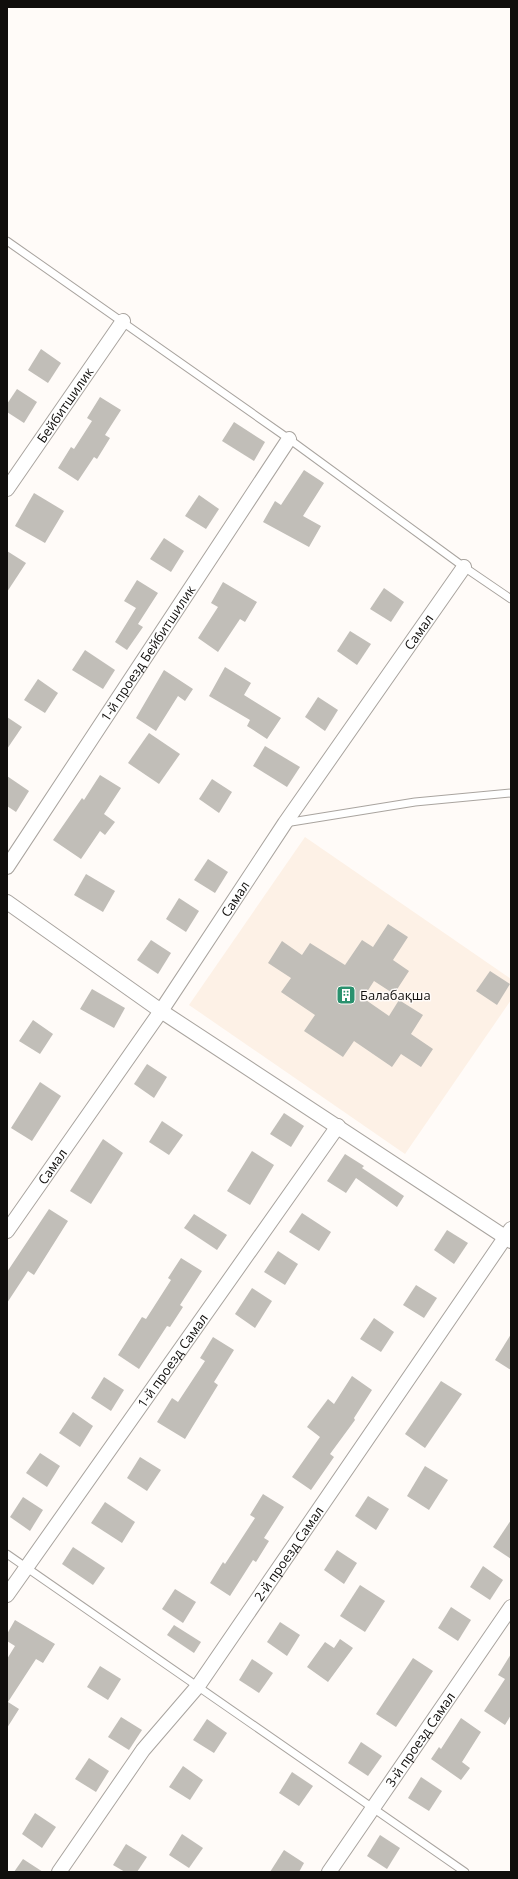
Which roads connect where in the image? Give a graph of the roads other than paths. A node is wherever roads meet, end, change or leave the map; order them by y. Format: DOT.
graph roads {
  1 [pos="7,241"];
  2 [pos="123,321"];
  3 [pos="289,439"];
  4 [pos="7,489"];
  5 [pos="464,567"];
  6 [pos="511,599"];
  7 [pos="511,793"];
  8 [pos="285,823"];
  9 [pos="7,867"];
  10 [pos="7,902"];
  11 [pos="161,1011"];
  12 [pos="338,1126"];
  13 [pos="7,1230"];
  14 [pos="509,1236"];
  15 [pos="7,1554"];
  16 [pos="26,1568"];
  17 [pos="7,1595"];
  18 [pos="511,1607"];
  19 [pos="198,1686"];
  20 [pos="374,1807"];
  21 [pos="60,1872"];
  22 [pos="329,1872"];
  23 [pos="465,1872"];
  1 -- 2 [label="lane"];
  2 -- 3 [label="lane"];
  2 -- 4 [label="street, Бейбитшилик"];
  3 -- 5 [label="lane"];
  3 -- 9 [label="street, 1-й проезд Бейбитшилик"];
  5 -- 6 [label="lane"];
  5 -- 8 [label="street, Самал"];
  7 -- 8 [label="lane"];
  8 -- 11 [label="street, Самал"];
  10 -- 11 [label="street"];
  11 -- 12 [label="street"];
  11 -- 13 [label="street, Самал"];
  12 -- 14 [label="street"];
  12 -- 16 [label="street, 1-й проезд Самал"];
  14 -- 19 [label="street, 2-й проезд Самал"];
  15 -- 16 [label="lane"];
  16 -- 17 [label="street, 1-й проезд Самал"];
  16 -- 19 [label="lane"];
  18 -- 20 [label="street, 3-й проезд Самал"];
  19 -- 20 [label="lane"];
  19 -- 21 [label="street, 2-й проезд Самал"];
  20 -- 22 [label="street, 3-й проезд Самал"];
  20 -- 23 [label="lane"];
}
